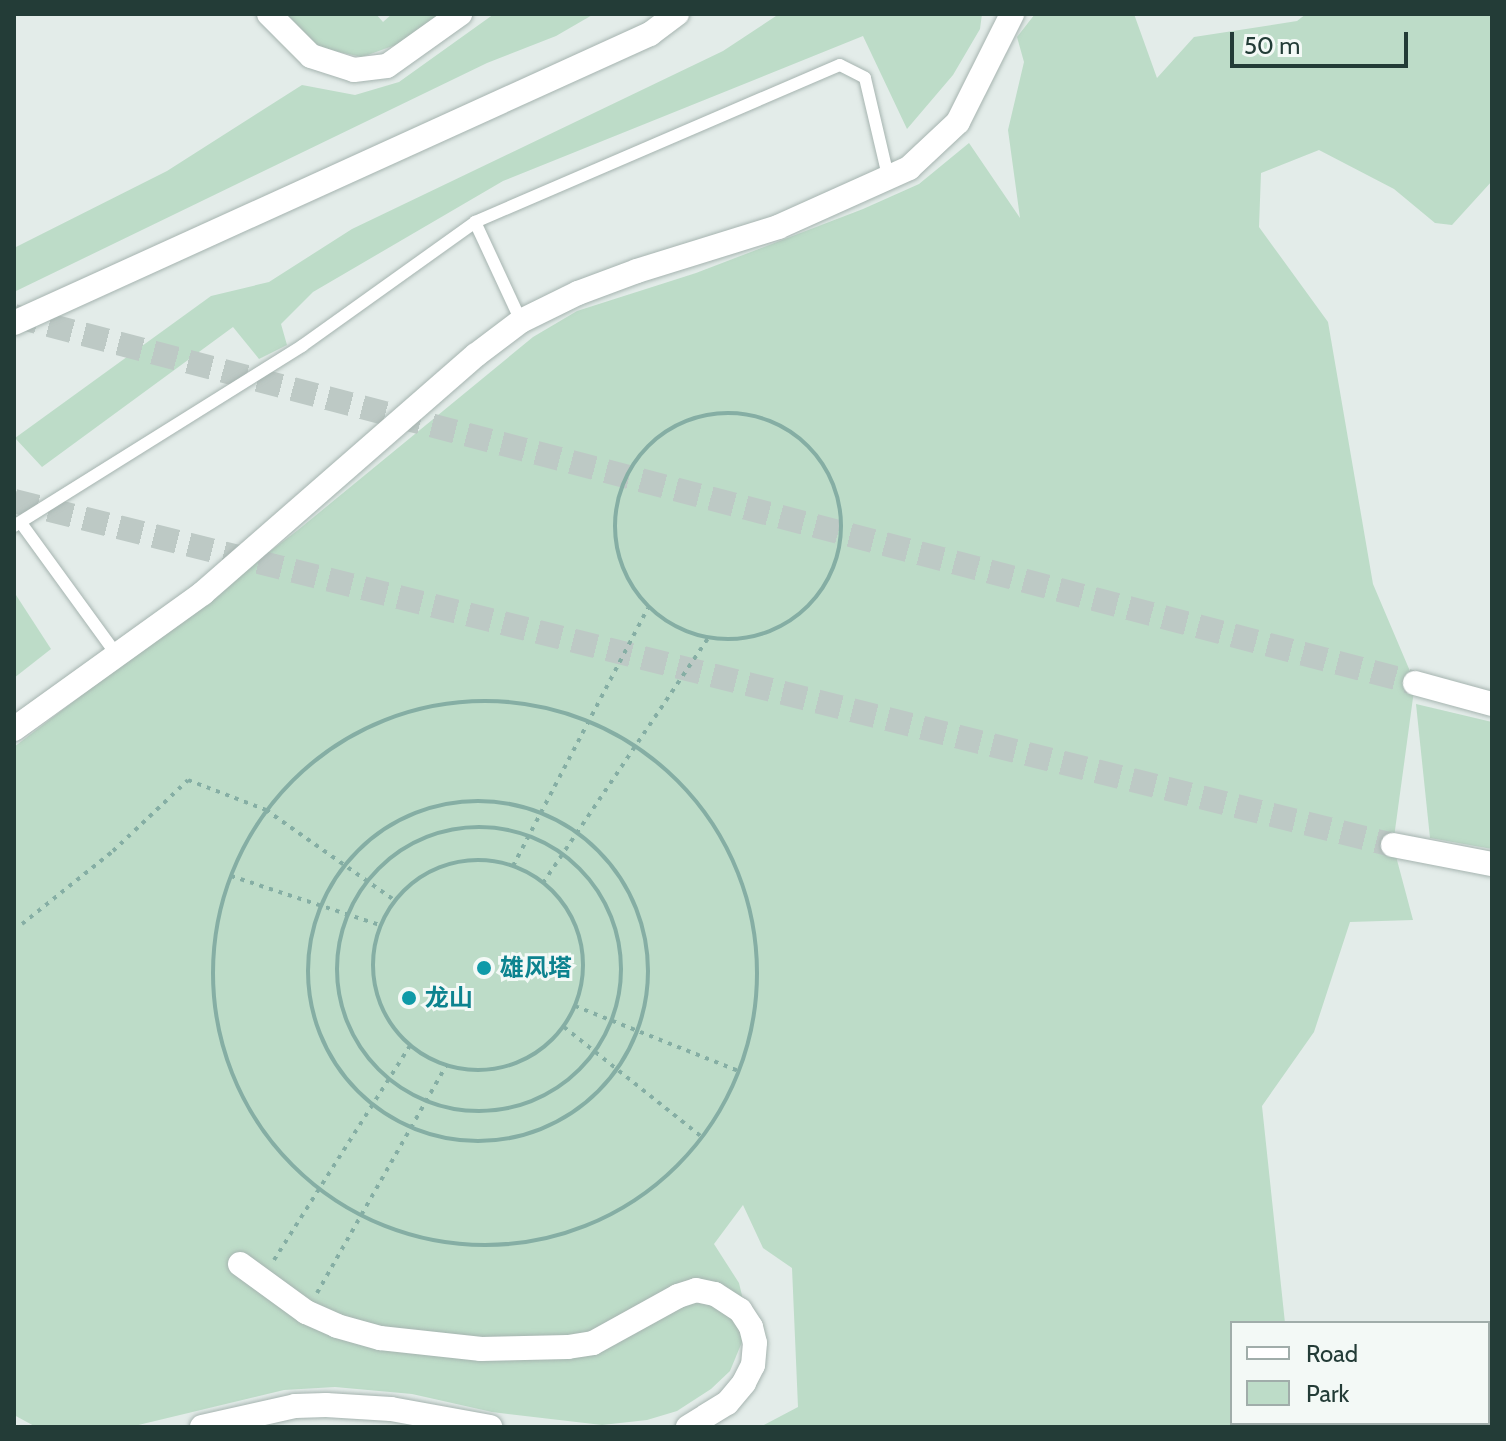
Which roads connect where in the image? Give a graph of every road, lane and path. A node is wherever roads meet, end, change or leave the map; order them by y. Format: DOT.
graph roads {
  1 [pos="269,14"];
  2 [pos="460,14"];
  3 [pos="677,14"];
  4 [pos="1012,14"];
  5 [pos="889,180"];
  6 [pos="475,222"];
  7 [pos="521,321"];
  8 [pos="14,323"];
  9 [pos="18,525"];
  10 [pos="648,608"];
  11 [pos="708,638"];
  12 [pos="117,655"];
  13 [pos="1415,683"];
  14 [pos="1492,704"];
  15 [pos="588,722"];
  16 [pos="14,729"];
  17 [pos="635,747"];
  18 [pos="266,810"];
  19 [pos="541,811"];
  20 [pos="577,833"];
  21 [pos="529,835"];
  22 [pos="1393,845"];
  23 [pos="563,854"];
  24 [pos="343,864"];
  25 [pos="1492,864"];
  26 [pos="513,866"];
  27 [pos="231,876"];
  28 [pos="367,881"];
  29 [pos="543,883"];
  30 [pos="394,900"];
  31 [pos="319,905"];
  32 [pos="348,914"];
  33 [pos="22,924"];
  34 [pos="380,925"];
  35 [pos="575,1006"];
  36 [pos="612,1021"];
  37 [pos="564,1027"];
  38 [pos="638,1031"];
  39 [pos="410,1046"];
  40 [pos="595,1052"];
  41 [pos="446,1066"];
  42 [pos="618,1070"];
  43 [pos="738,1071"];
  44 [pos="389,1079"];
  45 [pos="426,1101"];
  46 [pos="372,1106"];
  47 [pos="411,1128"];
  48 [pos="702,1137"];
  49 [pos="320,1188"];
  50 [pos="362,1215"];
  51 [pos="240,1264"];
  52 [pos="261,1280"];
  53 [pos="306,1312"];
  54 [pos="202,1427"];
  55 [pos="490,1427"];
  56 [pos="688,1427"];
  1 -- 2 [label="street"];
  3 -- 8 [label="street"];
  4 -- 5 [label="street"];
  5 -- 6 [label="lane"];
  5 -- 7 [label="street"];
  6 -- 7 [label="lane"];
  6 -- 9 [label="lane"];
  7 -- 12 [label="street"];
  9 -- 12 [label="lane"];
  10 -- 11 [label="path"];
  10 -- 11 [label="path"];
  10 -- 15 [label="path"];
  11 -- 17 [label="path"];
  12 -- 16 [label="street"];
  13 -- 14 [label="street"];
  15 -- 17 [label="path"];
  15 -- 18 [label="path"];
  15 -- 19 [label="path"];
  17 -- 20 [label="path"];
  17 -- 43 [label="path"];
  18 -- 24 [label="path"];
  18 -- 27 [label="path"];
  18 -- 33 [label="path"];
  19 -- 20 [label="path"];
  19 -- 21 [label="path"];
  19 -- 24 [label="path"];
  20 -- 23 [label="path"];
  20 -- 38 [label="path"];
  21 -- 23 [label="path"];
  21 -- 26 [label="path"];
  21 -- 28 [label="path"];
  22 -- 25 [label="street"];
  23 -- 29 [label="path"];
  23 -- 36 [label="path"];
  24 -- 28 [label="path"];
  24 -- 31 [label="path"];
  26 -- 29 [label="path"];
  26 -- 30 [label="path"];
  27 -- 31 [label="path"];
  27 -- 49 [label="path"];
  28 -- 30 [label="path"];
  28 -- 32 [label="path"];
  29 -- 35 [label="path"];
  30 -- 34 [label="path"];
  31 -- 32 [label="path"];
  31 -- 46 [label="path"];
  32 -- 34 [label="path"];
  32 -- 44 [label="path"];
  34 -- 39 [label="path"];
  35 -- 36 [label="path"];
  35 -- 37 [label="path"];
  36 -- 38 [label="path"];
  36 -- 40 [label="path"];
  37 -- 40 [label="path"];
  37 -- 41 [label="path"];
  38 -- 42 [label="path"];
  38 -- 43 [label="path"];
  39 -- 41 [label="path"];
  39 -- 44 [label="path"];
  40 -- 42 [label="path"];
  40 -- 45 [label="path"];
  41 -- 45 [label="path"];
  42 -- 47 [label="path"];
  42 -- 48 [label="path"];
  43 -- 48 [label="path"];
  44 -- 45 [label="path"];
  44 -- 46 [label="path"];
  45 -- 47 [label="path"];
  46 -- 47 [label="path"];
  46 -- 49 [label="path"];
  47 -- 50 [label="path"];
  48 -- 50 [label="path"];
  49 -- 50 [label="path"];
  49 -- 52 [label="path"];
  50 -- 53 [label="path"];
  51 -- 52 [label="street"];
  52 -- 53 [label="street"];
  53 -- 56 [label="street"];
  54 -- 55 [label="street"];
}
